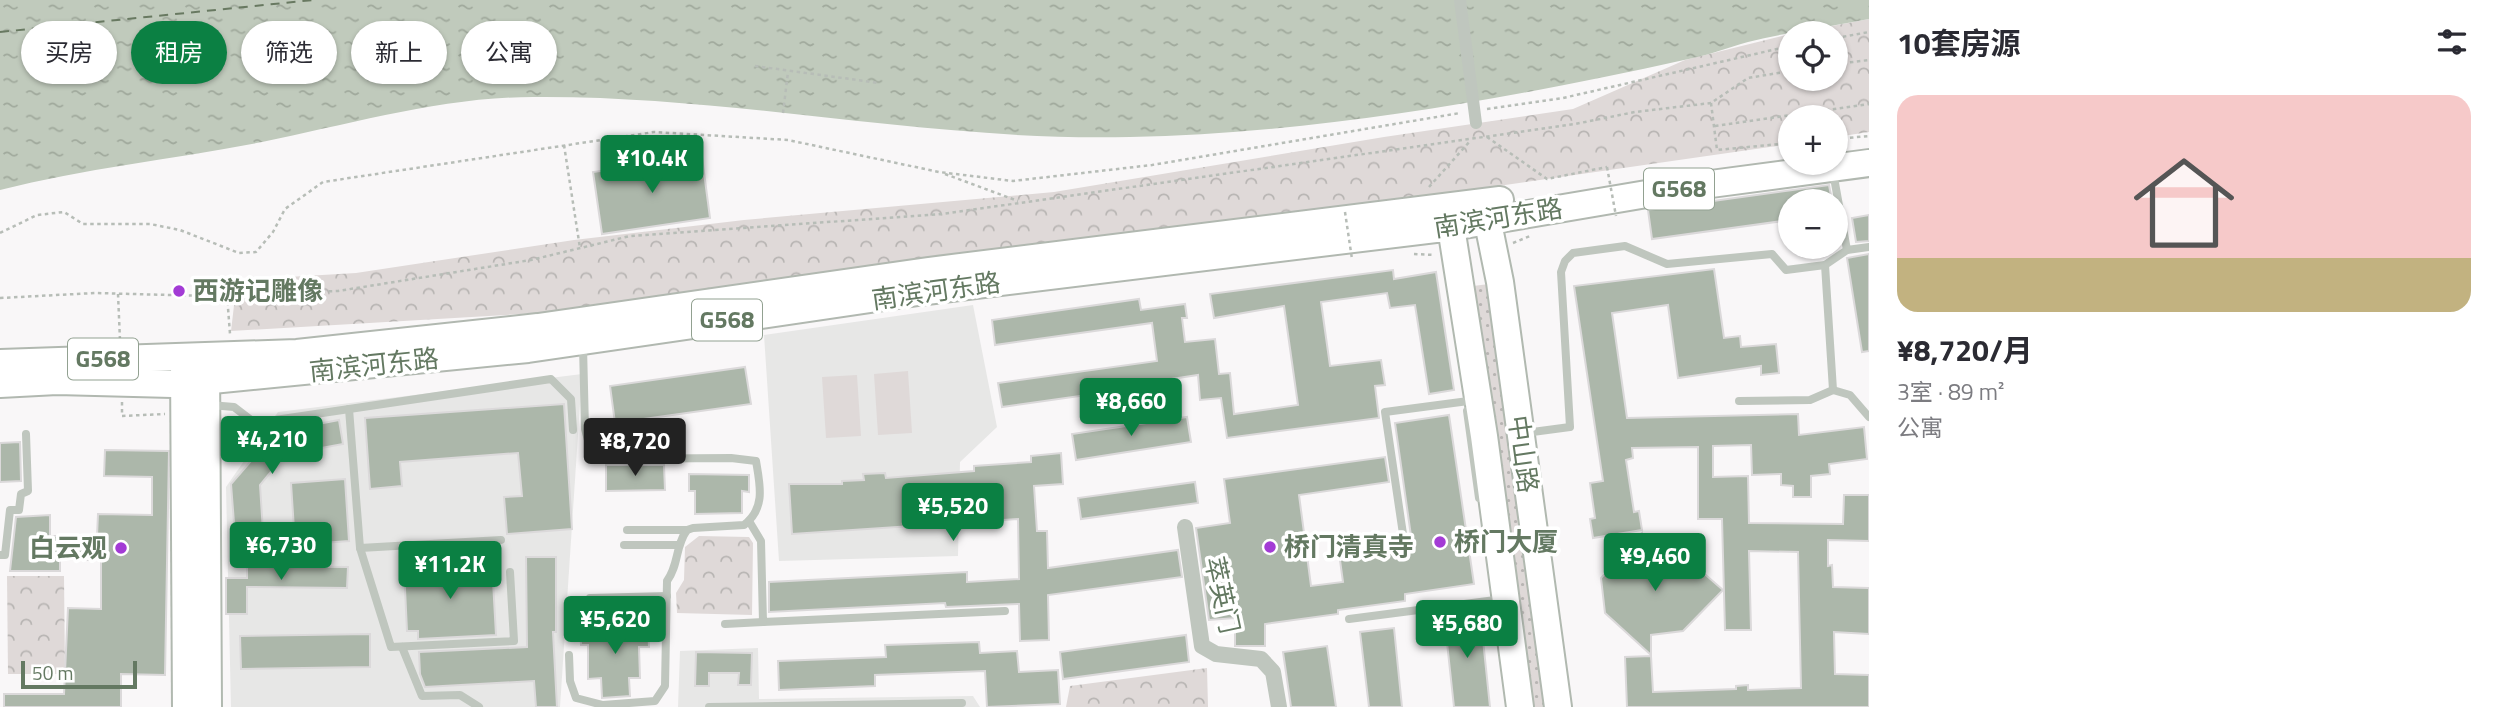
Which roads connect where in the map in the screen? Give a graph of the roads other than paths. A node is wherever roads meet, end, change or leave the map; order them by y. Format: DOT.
graph roads {
  1 [pos="1460,0"];
  2 [pos="1473,118"];
  3 [pos="1869,148"];
  4 [pos="1848,156"];
  5 [pos="1778,161"];
  6 [pos="1848,162"];
  7 [pos="1869,163"];
  8 [pos="1778,171"];
  9 [pos="1487,211"];
  10 [pos="1450,217"];
  11 [pos="1869,247"];
  12 [pos="1848,250"];
  13 [pos="1834,259"];
  14 [pos="1825,265"];
  15 [pos="583,341"];
  16 [pos="0,363"];
  17 [pos="191,373"];
  18 [pos="0,384"];
  19 [pos="1833,390"];
  20 [pos="1472,400"];
  21 [pos="1739,401"];
  22 [pos="349,409"];
  23 [pos="1869,417"];
  24 [pos="573,430"];
  25 [pos="1520,434"];
  26 [pos="26,435"];
  27 [pos="191,445"];
  28 [pos="1480,507"];
  29 [pos="749,521"];
  30 [pos="1185,527"];
  31 [pos="628,530"];
  32 [pos="687,530"];
  33 [pos="1403,534"];
  34 [pos="501,540"];
  35 [pos="624,545"];
  36 [pos="679,545"];
  37 [pos="360,548"];
  38 [pos="0,555"];
  39 [pos="510,572"];
  40 [pos="667,596"];
  41 [pos="590,598"];
  42 [pos="1496,600"];
  43 [pos="1005,611"];
  44 [pos="1349,619"];
  45 [pos="763,622"];
  46 [pos="725,624"];
  47 [pos="402,647"];
  48 [pos="569,655"];
  49 [pos="962,703"];
  50 [pos="176,707"];
  51 [pos="186,707"];
  52 [pos="195,707"];
  53 [pos="208,707"];
  54 [pos="479,707"];
  55 [pos="709,707"];
  56 [pos="1279,707"];
  57 [pos="1520,707"];
  58 [pos="1558,707"];
  1 -- 2 [label="street, bridge"];
  3 -- 4 [label="main road, 南滨河东路 / G568"];
  5 -- 9 [label="main road, 南滨河东路 / G568"];
  6 -- 7 [label="main road, 南滨河东路 / G568"];
  8 -- 9 [label="main road, 南滨河东路 / G568"];
  9 -- 10 [label="main road, 南滨河东路 / G568"];
  9 -- 25 [label="main road, 中山路"];
  10 -- 15 [label="main road, 南滨河东路 / G568"];
  10 -- 17 [label="main road, 南滨河东路 / G568"];
  10 -- 20 [label="main road, 中山路"];
  11 -- 12 [label="lane"];
  13 -- 14 [label="lane"];
  14 -- 19 [label="lane"];
  14 -- 25 [label="lane"];
  15 -- 17 [label="main road, 南滨河东路 / G568"];
  15 -- 29 [label="lane"];
  16 -- 17 [label="main road, 南滨河东路 / G568"];
  17 -- 18 [label="main road, 南滨河东路 / G568"];
  17 -- 22 [label="lane"];
  17 -- 27 [label="main road"];
  17 -- 50 [label="main road"];
  17 -- 53 [label="main road"];
  19 -- 21 [label="lane"];
  19 -- 23 [label="lane"];
  20 -- 28 [label="lane"];
  20 -- 33 [label="lane"];
  20 -- 42 [label="main road, 中山路"];
  22 -- 24 [label="lane"];
  22 -- 37 [label="lane"];
  25 -- 58 [label="main road, 中山路"];
  26 -- 38 [label="lane"];
  27 -- 51 [label="main road"];
  27 -- 52 [label="main road"];
  29 -- 32 [label="lane"];
  29 -- 45 [label="lane"];
  30 -- 56 [label="street, 萃英门"];
  31 -- 32 [label="lane"];
  32 -- 36 [label="lane"];
  34 -- 37 [label="lane"];
  35 -- 36 [label="lane"];
  36 -- 40 [label="lane"];
  37 -- 47 [label="lane"];
  39 -- 47 [label="lane"];
  40 -- 41 [label="lane"];
  40 -- 48 [label="lane"];
  42 -- 44 [label="lane"];
  42 -- 57 [label="main road, 中山路"];
  43 -- 45 [label="lane"];
  45 -- 46 [label="lane"];
  47 -- 54 [label="lane"];
  49 -- 55 [label="lane"];
}
